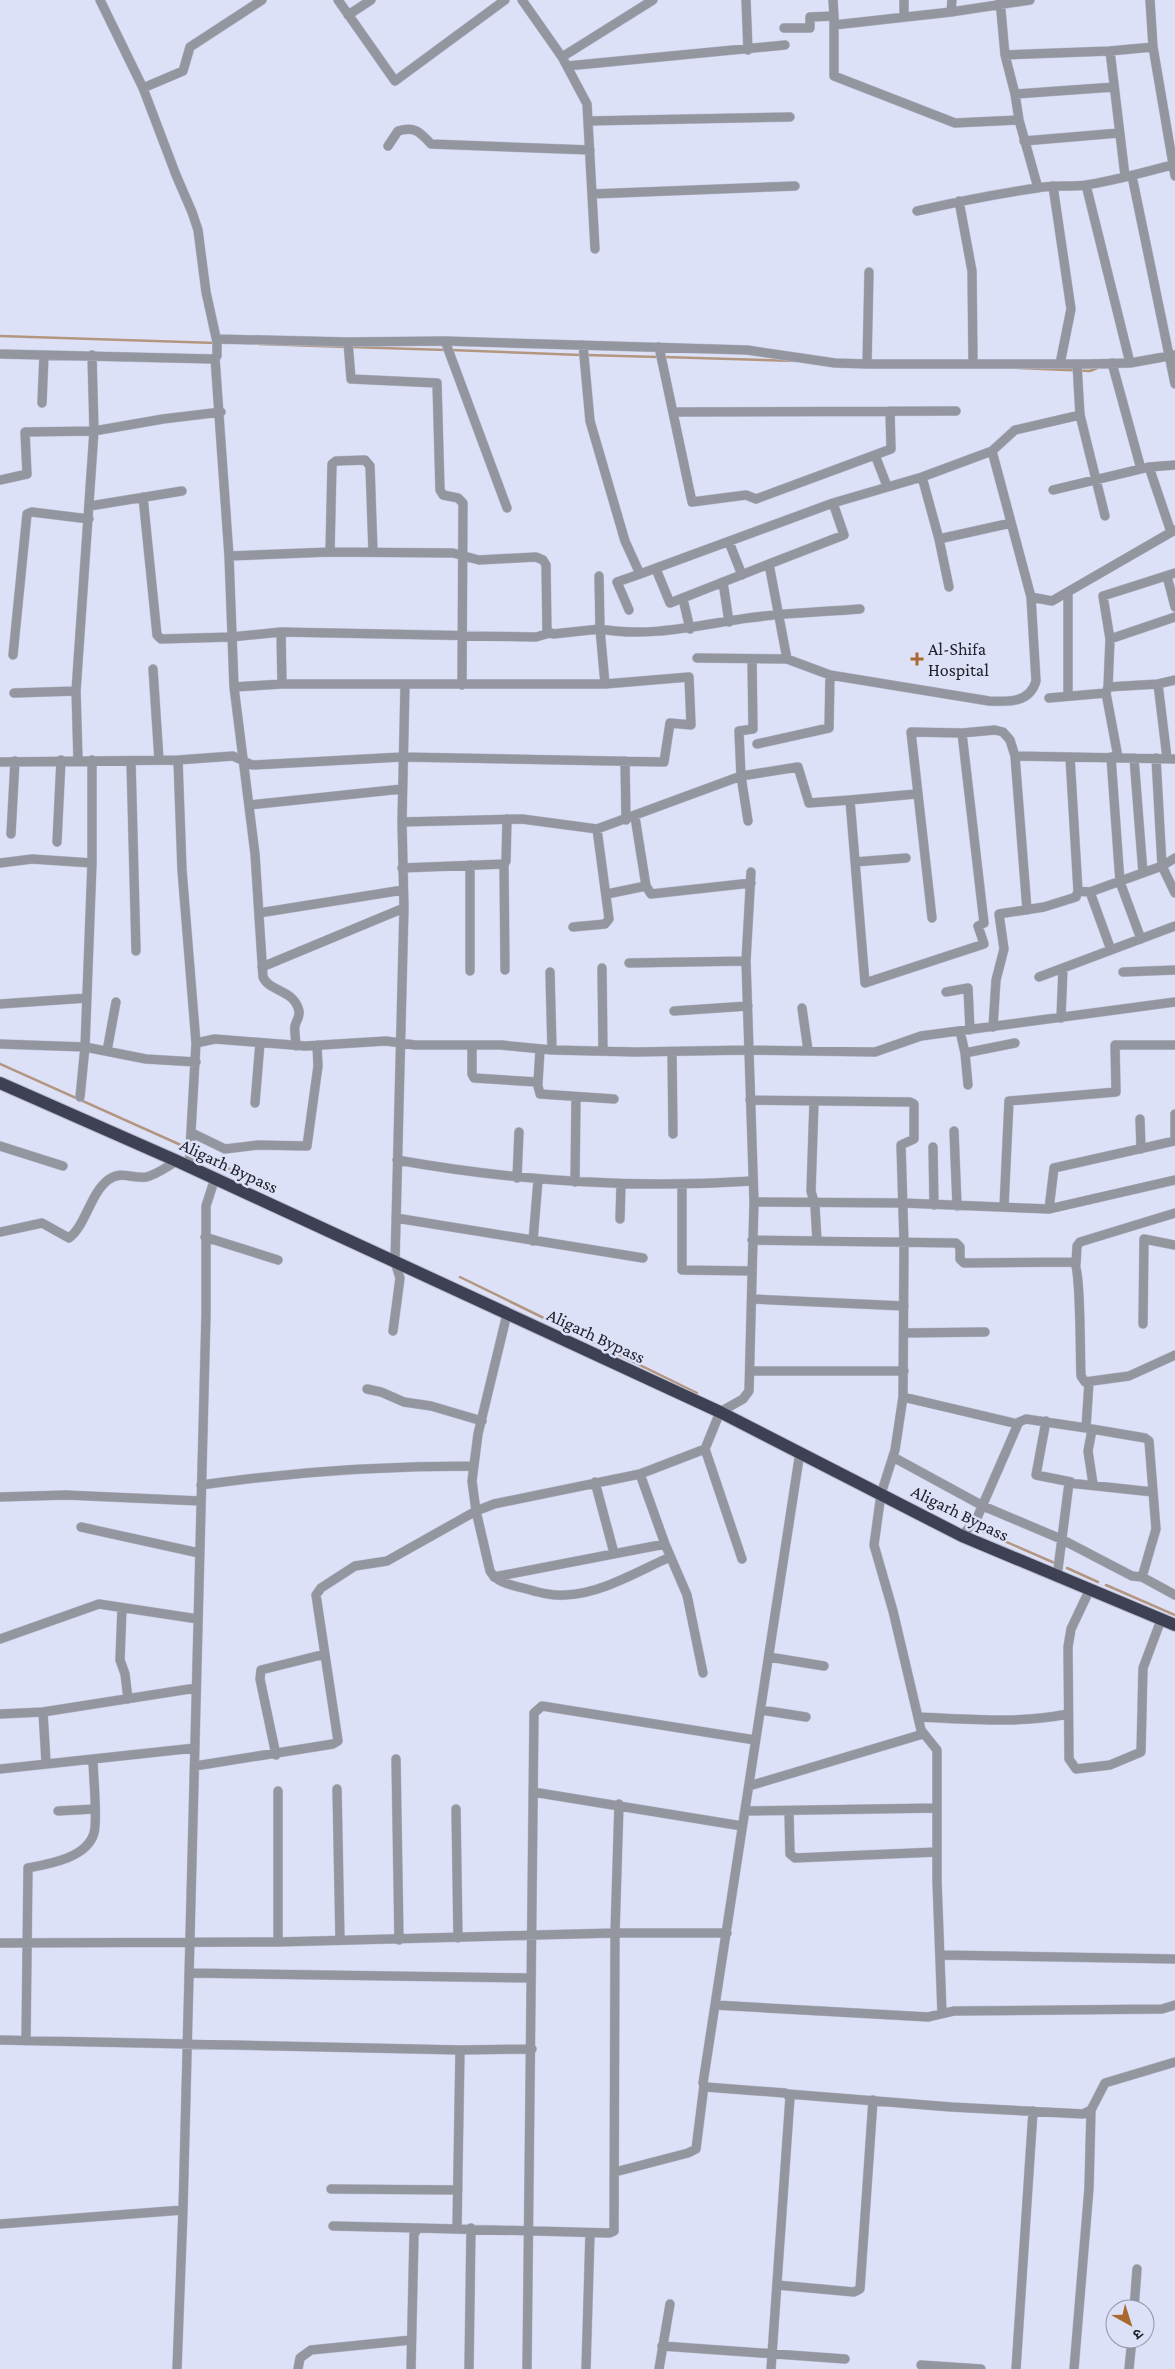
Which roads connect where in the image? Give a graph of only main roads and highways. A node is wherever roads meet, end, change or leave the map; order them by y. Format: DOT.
graph roads {
  1 [pos="0,1083"];
  2 [pos="1175,1625"];
  1 -- 2 [label="highway, Aligarh Bypass"];
}
